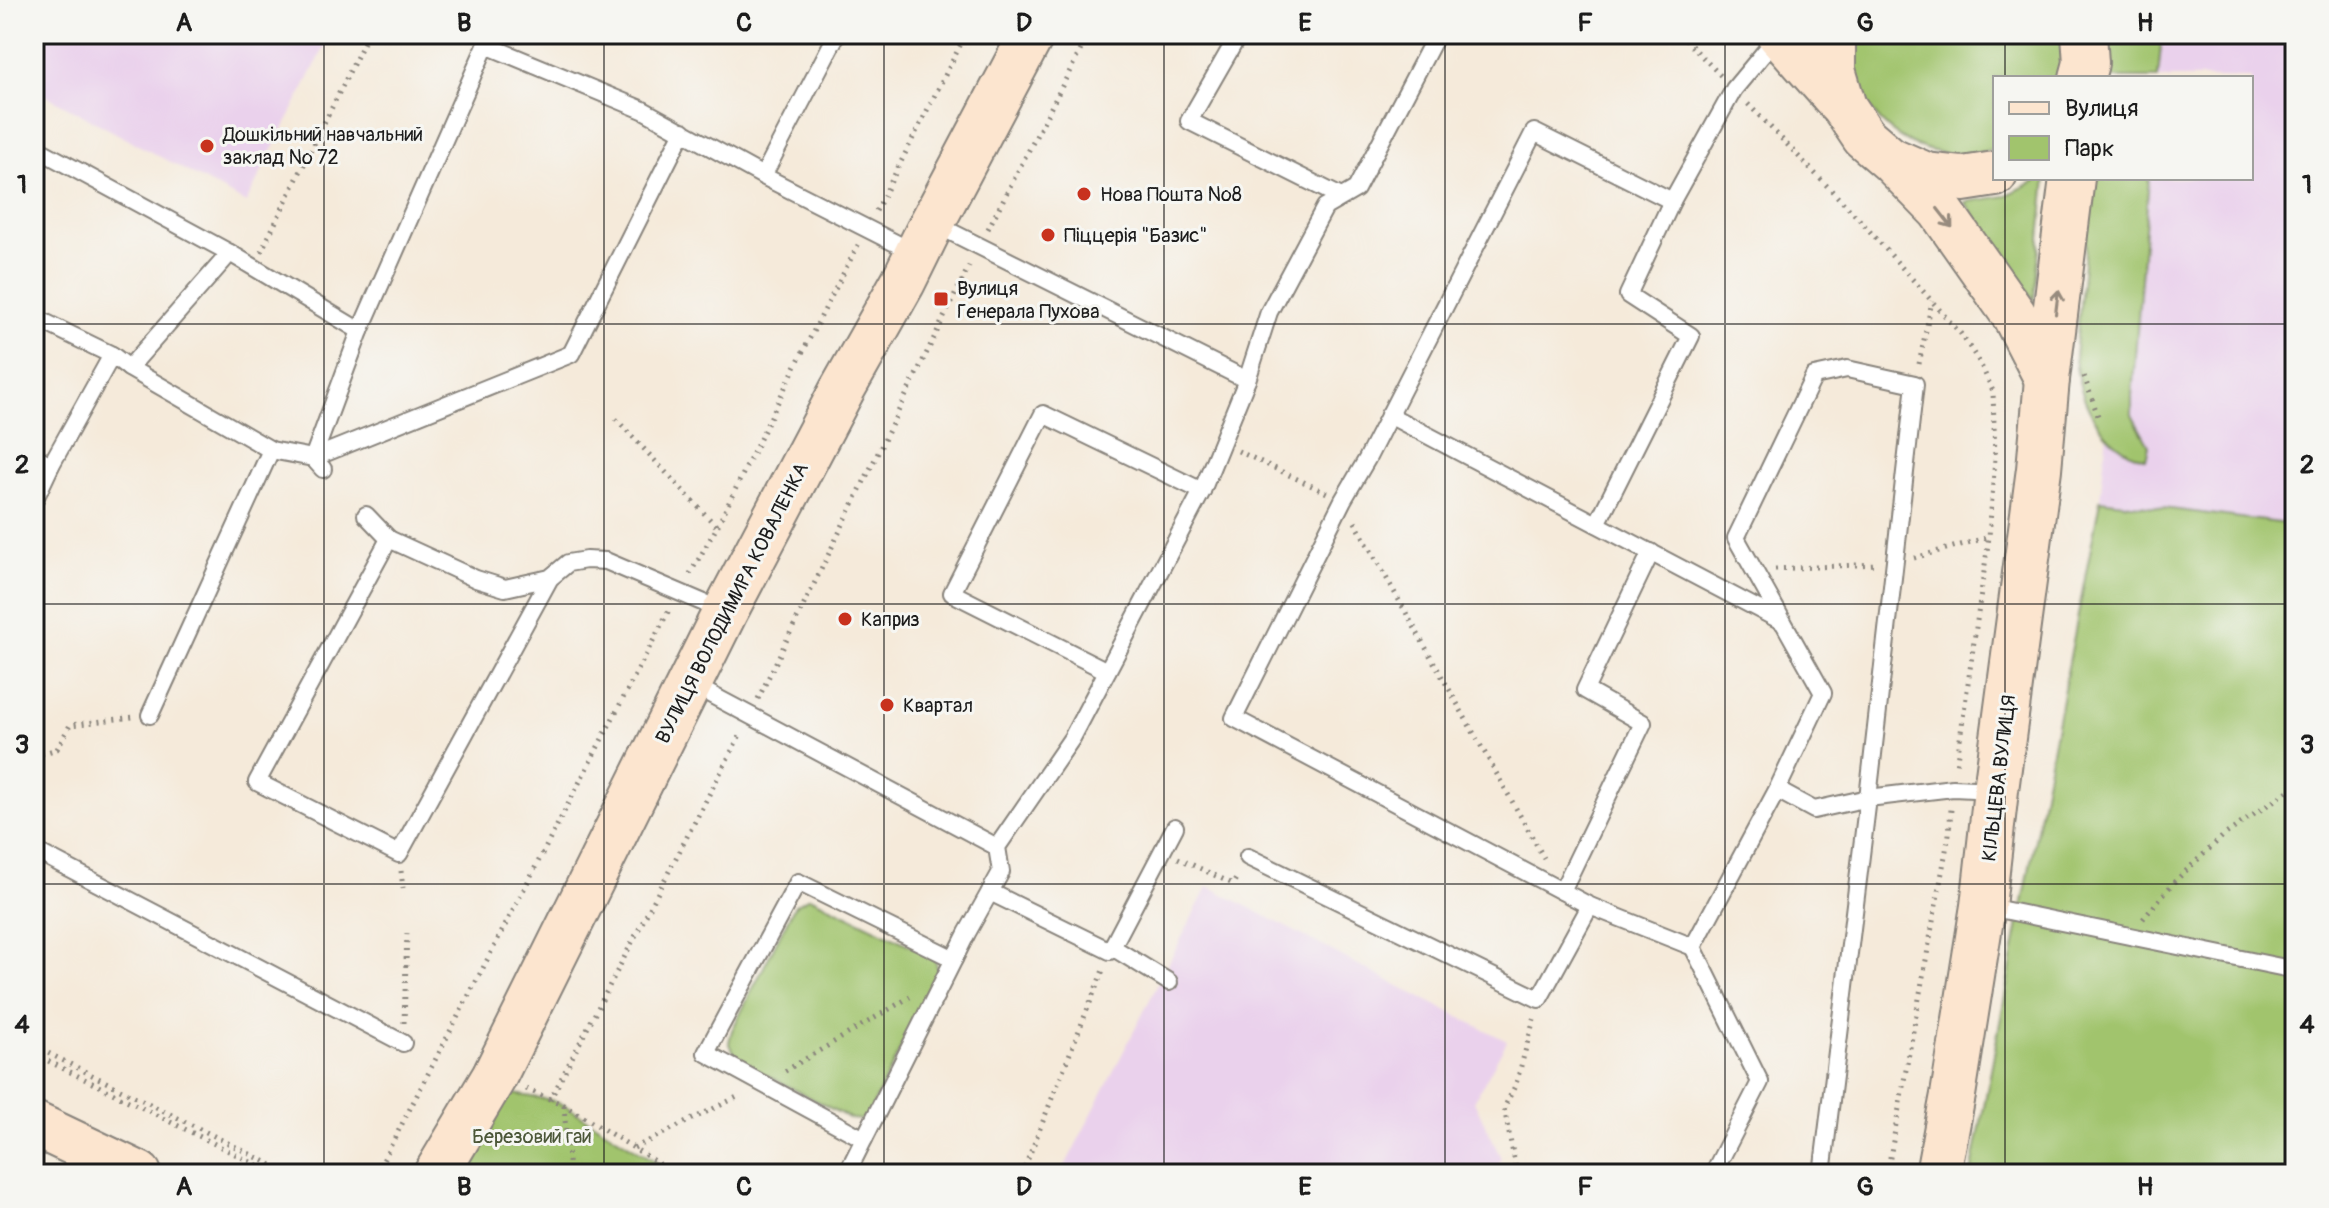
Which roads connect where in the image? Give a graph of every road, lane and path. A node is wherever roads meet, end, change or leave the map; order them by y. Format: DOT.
graph roads {
  1 [pos="368,34"];
  2 [pos="837,34"];
  3 [pos="966,34"];
  4 [pos="1032,34"];
  5 [pos="1089,34"];
  6 [pos="1239,34"];
  7 [pos="1437,34"];
  8 [pos="1779,34"];
  9 [pos="1833,34"];
  10 [pos="488,39"];
  11 [pos="1844,107"];
  12 [pos="683,131"];
  13 [pos="34,147"];
  14 [pos="1892,161"];
  15 [pos="1993,174"];
  16 [pos="763,176"];
  17 [pos="2072,180"];
  18 [pos="1341,197"];
  19 [pos="1672,201"];
  20 [pos="867,229"];
  21 [pos="924,238"];
  22 [pos="980,245"];
  23 [pos="230,253"];
  24 [pos="254,267"];
  25 [pos="1932,301"];
  26 [pos="34,317"];
  27 [pos="360,331"];
  28 [pos="112,355"];
  29 [pos="129,368"];
  30 [pos="2047,379"];
  31 [pos="1247,380"];
  32 [pos="1915,384"];
  33 [pos="1389,415"];
  34 [pos="616,419"];
  35 [pos="1221,443"];
  36 [pos="271,450"];
  37 [pos="34,456"];
  38 [pos="318,463"];
  39 [pos="51,465"];
  40 [pos="1202,491"];
  41 [pos="1343,500"];
  42 [pos="34,501"];
  43 [pos="366,515"];
  44 [pos="1597,524"];
  45 [pos="717,527"];
  46 [pos="389,539"];
  47 [pos="1651,552"];
  48 [pos="550,578"];
  49 [pos="679,592"];
  50 [pos="725,612"];
  51 [pos="1783,622"];
  52 [pos="1107,671"];
  53 [pos="690,684"];
  54 [pos="150,715"];
  55 [pos="750,716"];
  56 [pos="34,756"];
  57 [pos="2295,786"];
  58 [pos="1777,790"];
  59 [pos="1996,790"];
  60 [pos="1868,798"];
  61 [pos="1175,827"];
  62 [pos="1949,834"];
  63 [pos="997,847"];
  64 [pos="34,850"];
  65 [pos="1248,857"];
  66 [pos="1205,871"];
  67 [pos="1222,878"];
  68 [pos="1562,891"];
  69 [pos="990,892"];
  70 [pos="1590,906"];
  71 [pos="1983,906"];
  72 [pos="407,932"];
  73 [pos="2129,936"];
  74 [pos="1693,947"];
  75 [pos="1111,949"];
  76 [pos="954,959"];
  77 [pos="2295,970"];
  78 [pos="946,976"];
  79 [pos="1169,982"];
  80 [pos="1539,999"];
  81 [pos="403,1043"];
  82 [pos="34,1046"];
  83 [pos="34,1054"];
  84 [pos="764,1084"];
  85 [pos="524,1088"];
  86 [pos="550,1100"];
  87 [pos="564,1105"];
  88 [pos="34,1124"];
  89 [pos="864,1139"];
  90 [pos="634,1148"];
  91 [pos="850,1167"];
  92 [pos="139,1174"];
  93 [pos="275,1174"];
  94 [pos="290,1174"];
  95 [pos="376,1174"];
  96 [pos="436,1174"];
  97 [pos="569,1174"];
  98 [pos="676,1174"];
  99 [pos="1022,1174"];
  100 [pos="1517,1174"];
  101 [pos="1713,1174"];
  102 [pos="1822,1174"];
  103 [pos="1887,1174"];
  104 [pos="1938,1174"];
  1 -- 24 [label="path"];
  2 -- 16 [label="lane"];
  3 -- 20 [label="path"];
  4 -- 21 [label="main road, ВУЛИЦЯ ВОЛОДИМИРА КОВАЛЕНКА"];
  5 -- 22 [label="path"];
  6 -- 18 [label="lane"];
  7 -- 18 [label="lane"];
  8 -- 11 [label="main road"];
  8 -- 19 [label="lane"];
  9 -- 11 [label="main road"];
  10 -- 12 [label="lane"];
  10 -- 27 [label="lane"];
  11 -- 14 [label="main road"];
  12 -- 16 [label="lane"];
  12 -- 38 [label="lane"];
  13 -- 23 [label="lane"];
  14 -- 15 [label="main road"];
  14 -- 30 [label="main road, one-way"];
  16 -- 20 [label="lane"];
  30 -- 17 [label="main road, КІЛЬЦЕВА ВУЛИЦЯ, one-way"];
  18 -- 31 [label="lane"];
  19 -- 33 [label="lane"];
  19 -- 44 [label="lane"];
  20 -- 21 [label="lane"];
  20 -- 45 [label="path"];
  21 -- 22 [label="lane"];
  21 -- 50 [label="main road, ВУЛИЦЯ ВОЛОДИМИРА КОВАЛЕНКА"];
  22 -- 31 [label="lane"];
  22 -- 55 [label="path"];
  23 -- 24 [label="lane"];
  23 -- 29 [label="lane"];
  24 -- 27 [label="lane"];
  25 -- 32 [label="path"];
  26 -- 28 [label="lane"];
  27 -- 38 [label="lane"];
  28 -- 29 [label="lane"];
  28 -- 39 [label="lane"];
  29 -- 36 [label="lane"];
  30 -- 59 [label="main road, КІЛЬЦЕВА ВУЛИЦЯ"];
  31 -- 35 [label="lane"];
  32 -- 51 [label="lane"];
  32 -- 60 [label="lane"];
  33 -- 41 [label="lane"];
  33 -- 44 [label="lane"];
  34 -- 45 [label="path"];
  35 -- 40 [label="lane"];
  35 -- 41 [label="path"];
  36 -- 38 [label="lane"];
  36 -- 54 [label="lane"];
  37 -- 39 [label="lane"];
  39 -- 42 [label="lane"];
  40 -- 52 [label="lane"];
  40 -- 52 [label="lane"];
  41 -- 68 [label="path"];
  41 -- 68 [label="lane"];
  43 -- 46 [label="lane"];
  44 -- 47 [label="lane"];
  45 -- 49 [label="path"];
  46 -- 48 [label="lane"];
  46 -- 48 [label="lane"];
  47 -- 51 [label="lane"];
  47 -- 68 [label="lane"];
  48 -- 49 [label="lane"];
  49 -- 50 [label="lane"];
  49 -- 95 [label="path"];
  50 -- 53 [label="main road, ВУЛИЦЯ ВОЛОДИМИРА КОВАЛЕНКА"];
  51 -- 58 [label="lane"];
  52 -- 63 [label="lane"];
  53 -- 55 [label="lane"];
  53 -- 96 [label="main road, ВУЛИЦЯ ВОЛОДИМИРА КОВАЛЕНКА"];
  54 -- 56 [label="path"];
  55 -- 63 [label="lane"];
  55 -- 86 [label="path"];
  57 -- 73 [label="path"];
  58 -- 60 [label="lane"];
  58 -- 74 [label="lane"];
  59 -- 60 [label="lane"];
  59 -- 71 [label="main road, КІЛЬЦЕВА ВУЛИЦЯ"];
  60 -- 102 [label="lane"];
  61 -- 75 [label="lane"];
  62 -- 103 [label="path"];
  63 -- 69 [label="lane"];
  64 -- 81 [label="lane"];
  65 -- 80 [label="lane"];
  66 -- 67 [label="path"];
  68 -- 70 [label="lane"];
  69 -- 75 [label="lane"];
  69 -- 76 [label="lane"];
  70 -- 74 [label="lane"];
  70 -- 80 [label="lane"];
  71 -- 73 [label="lane"];
  71 -- 104 [label="main road, КІЛЬЦЕВА ВУЛИЦЯ"];
  72 -- 81 [label="path"];
  73 -- 77 [label="lane"];
  74 -- 101 [label="lane"];
  75 -- 79 [label="lane"];
  75 -- 99 [label="path"];
  76 -- 78 [label="lane"];
  76 -- 84 [label="lane"];
  78 -- 84 [label="path"];
  78 -- 89 [label="lane"];
  80 -- 100 [label="path"];
  82 -- 94 [label="path"];
  83 -- 93 [label="path"];
  84 -- 89 [label="lane"];
  84 -- 90 [label="path"];
  85 -- 86 [label="path"];
  86 -- 87 [label="path"];
  87 -- 90 [label="path"];
  87 -- 97 [label="path"];
  88 -- 92 [label="main road"];
  89 -- 91 [label="lane"];
  90 -- 98 [label="path"];
}
